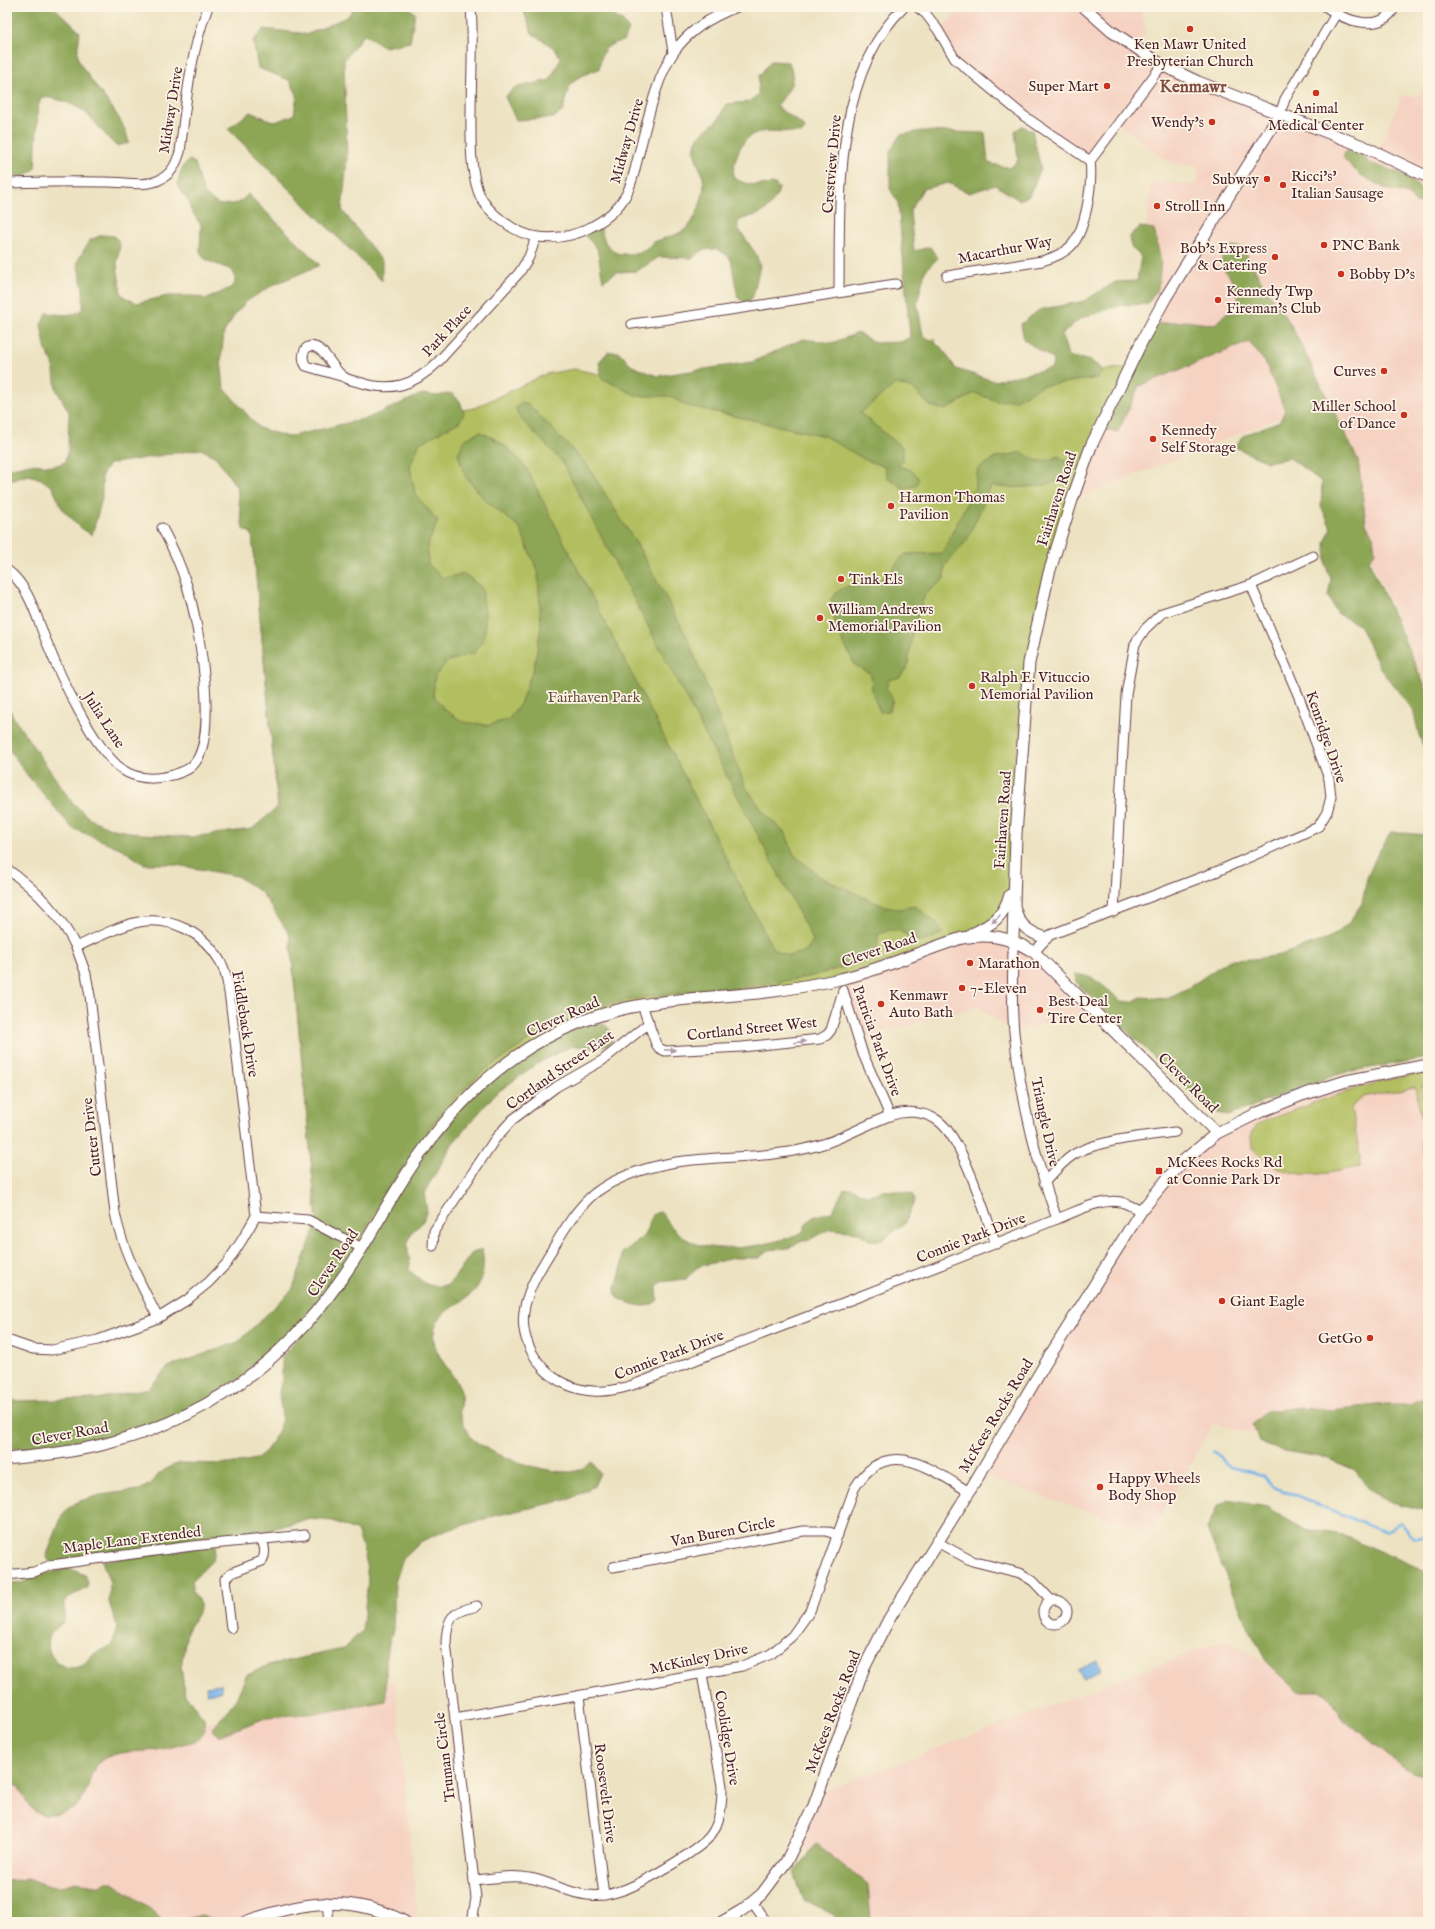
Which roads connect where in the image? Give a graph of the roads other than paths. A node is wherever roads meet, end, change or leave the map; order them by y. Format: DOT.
graph roads {
  1 [pos="208,7"];
  2 [pos="471,7"];
  3 [pos="666,7"];
  4 [pos="738,7"];
  5 [pos="904,7"];
  6 [pos="917,7"];
  7 [pos="1084,7"];
  8 [pos="1326,7"];
  9 [pos="1396,7"];
  10 [pos="1336,14"];
  11 [pos="673,52"];
  12 [pos="1162,65"];
  13 [pos="1280,114"];
  14 [pos="1090,161"];
  15 [pos="1428,176"];
  16 [pos="7,183"];
  17 [pos="536,237"];
  18 [pos="947,276"];
  19 [pos="896,284"];
  20 [pos="840,291"];
  21 [pos="632,324"];
  22 [pos="344,377"];
  23 [pos="162,528"];
  24 [pos="1312,556"];
  25 [pos="7,570"];
  26 [pos="1251,584"];
  27 [pos="7,869"];
  28 [pos="1014,885"];
  29 [pos="1013,900"];
  30 [pos="1114,912"];
  31 [pos="962,938"];
  32 [pos="1046,938"];
  33 [pos="1013,940"];
  34 [pos="76,947"];
  35 [pos="1034,952"];
  36 [pos="840,979"];
  37 [pos="843,991"];
  38 [pos="642,1005"];
  39 [pos="649,1023"];
  40 [pos="1428,1065"];
  41 [pos="890,1116"];
  42 [pos="1175,1132"];
  43 [pos="1217,1132"];
  44 [pos="1044,1183"];
  45 [pos="1141,1211"];
  46 [pos="256,1216"];
  47 [pos="1057,1219"];
  48 [pos="996,1244"];
  49 [pos="433,1246"];
  50 [pos="362,1248"];
  51 [pos="158,1318"];
  52 [pos="7,1340"];
  53 [pos="7,1459"];
  54 [pos="969,1492"];
  55 [pos="305,1535"];
  56 [pos="838,1535"];
  57 [pos="262,1540"];
  58 [pos="936,1542"];
  59 [pos="613,1567"];
  60 [pos="7,1575"];
  61 [pos="1051,1600"];
  62 [pos="477,1606"];
  63 [pos="231,1628"];
  64 [pos="702,1674"];
  65 [pos="579,1696"];
  66 [pos="455,1718"];
  67 [pos="474,1880"];
  68 [pos="604,1895"];
  69 [pos="327,1902"];
  70 [pos="753,1903"];
  71 [pos="245,1922"];
  72 [pos="329,1922"];
  73 [pos="405,1922"];
  74 [pos="472,1922"];
  75 [pos="722,1922"];
  76 [pos="766,1922"];
  1 -- 16 [label="street, Midway Drive"];
  2 -- 17 [label="street, Midway Drive"];
  3 -- 11 [label="street"];
  4 -- 11 [label="street, Midway Drive"];
  5 -- 20 [label="street, Crestview Drive"];
  6 -- 14 [label="street"];
  7 -- 12 [label="street"];
  8 -- 10 [label="street"];
  9 -- 10 [label="street"];
  10 -- 13 [label="street"];
  11 -- 17 [label="street, Midway Drive"];
  12 -- 13 [label="street"];
  12 -- 14 [label="street"];
  13 -- 15 [label="street"];
  13 -- 28 [label="street, Fairhaven Road"];
  14 -- 18 [label="street, Macarthur Way"];
  17 -- 22 [label="street, Park Place"];
  19 -- 20 [label="street"];
  20 -- 21 [label="street"];
  23 -- 25 [label="street, Julia Lane"];
  24 -- 26 [label="street"];
  26 -- 30 [label="street"];
  26 -- 30 [label="street, Kenridge Drive"];
  27 -- 34 [label="street"];
  28 -- 29 [label="street, Fairhaven Road"];
  28 -- 31 [label="street, one-way"];
  29 -- 32 [label="street"];
  29 -- 33 [label="street, Fairhaven Road"];
  30 -- 32 [label="street, Kenridge Drive"];
  31 -- 33 [label="street, Clever Road"];
  31 -- 36 [label="street, Clever Road"];
  32 -- 35 [label="street, Kenridge Drive"];
  33 -- 35 [label="street, Clever Road"];
  33 -- 44 [label="street, Triangle Drive"];
  34 -- 46 [label="street, Fiddleback Drive"];
  34 -- 51 [label="street, Cutter Drive"];
  35 -- 43 [label="street, Clever Road"];
  36 -- 37 [label="street, Patricia Park Drive"];
  36 -- 38 [label="street, Clever Road"];
  39 -- 37 [label="street, Cortland Street West, one-way"];
  37 -- 41 [label="street, Patricia Park Drive"];
  38 -- 39 [label="street, Cortland Street West"];
  38 -- 50 [label="street, Clever Road"];
  39 -- 49 [label="street, Cortland Street East"];
  40 -- 43 [label="street, McKees Rocks Road"];
  41 -- 48 [label="street, Patricia Park Drive"];
  41 -- 48 [label="street, Connie Park Drive"];
  42 -- 44 [label="street"];
  43 -- 45 [label="street, McKees Rocks Road"];
  44 -- 47 [label="street, Triangle Drive"];
  45 -- 47 [label="street"];
  45 -- 54 [label="street, McKees Rocks Road"];
  46 -- 50 [label="street"];
  46 -- 51 [label="street"];
  47 -- 48 [label="street, Connie Park Drive"];
  50 -- 53 [label="street, Clever Road"];
  51 -- 52 [label="street"];
  54 -- 56 [label="street, McKinley Drive"];
  54 -- 58 [label="street, McKees Rocks Road"];
  55 -- 57 [label="street, Maple Lane Extended"];
  56 -- 59 [label="street, Van Buren Circle"];
  56 -- 64 [label="street, McKinley Drive"];
  57 -- 60 [label="street, Maple Lane Extended"];
  57 -- 63 [label="street"];
  58 -- 61 [label="street"];
  58 -- 70 [label="street, McKees Rocks Road"];
  62 -- 66 [label="street, Truman Circle"];
  64 -- 65 [label="street, McKinley Drive"];
  64 -- 68 [label="street, Coolidge Drive"];
  65 -- 66 [label="street, McKinley Drive"];
  65 -- 68 [label="street, Roosevelt Drive"];
  66 -- 67 [label="street, Truman Circle"];
  67 -- 68 [label="street, Coolidge Drive"];
  67 -- 74 [label="street, Truman Circle"];
  69 -- 71 [label="street"];
  69 -- 72 [label="street"];
  69 -- 73 [label="street"];
  70 -- 75 [label="street, McKees Rocks Road"];
  70 -- 76 [label="street"];
}
